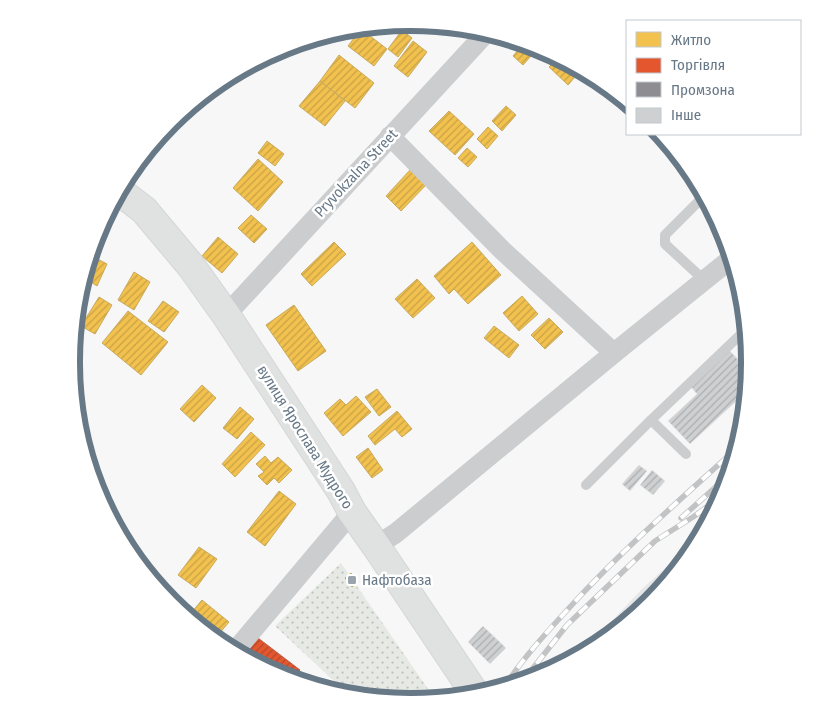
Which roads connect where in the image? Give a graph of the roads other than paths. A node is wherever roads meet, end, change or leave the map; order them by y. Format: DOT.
graph roads {
  1 [pos="480,39"];
  2 [pos="390,136"];
  3 [pos="125,195"];
  4 [pos="699,200"];
  5 [pos="726,263"];
  6 [pos="704,280"];
  7 [pos="226,315"];
  8 [pos="740,336"];
  9 [pos="614,353"];
  10 [pos="651,420"];
  11 [pos="686,454"];
  12 [pos="586,485"];
  13 [pos="352,512"];
  14 [pos="376,546"];
  15 [pos="240,645"];
  16 [pos="471,687"];
  1 -- 2 [label="street, Pryvokzalna Street"];
  2 -- 7 [label="street, Pryvokzalna Street"];
  2 -- 9 [label="street"];
  3 -- 7 [label="main road, вулиця Ярослава Мудрого"];
  4 -- 6 [label="lane"];
  5 -- 6 [label="street"];
  6 -- 9 [label="street"];
  7 -- 13 [label="main road, вулиця Ярослава Мудрого"];
  8 -- 10 [label="lane"];
  9 -- 14 [label="street"];
  10 -- 11 [label="lane"];
  10 -- 12 [label="lane"];
  13 -- 14 [label="main road, вулиця Ярослава Мудрого"];
  13 -- 15 [label="street"];
  14 -- 16 [label="main road, вулиця Ярослава Мудрого"];
}
